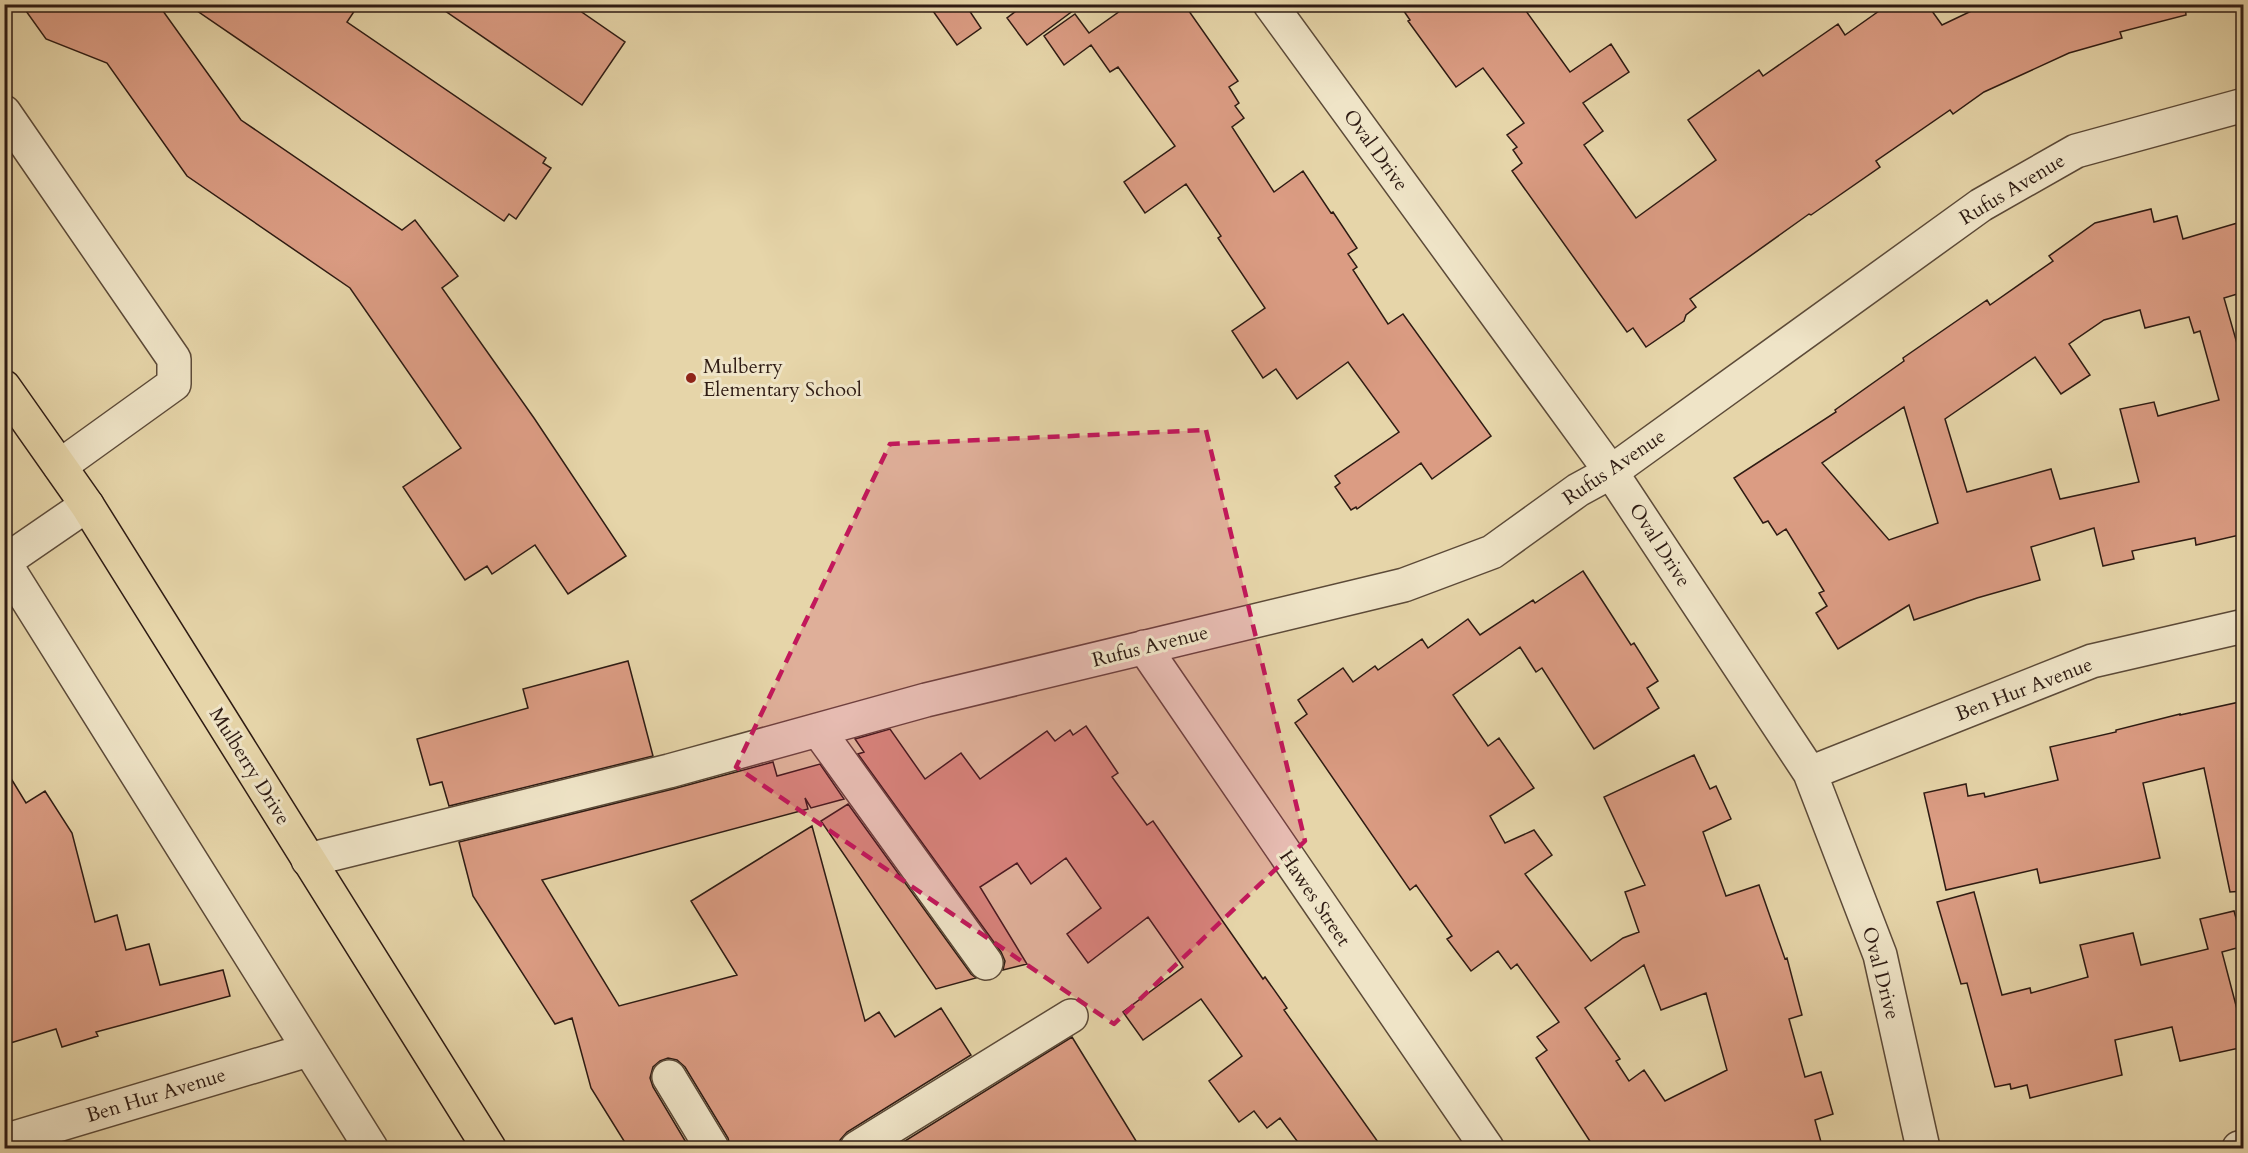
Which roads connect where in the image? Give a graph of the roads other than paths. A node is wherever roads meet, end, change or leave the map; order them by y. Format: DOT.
graph roads {
  1 [pos="1270,4"];
  2 [pos="2244,105"];
  3 [pos="4,112"];
  4 [pos="4,387"];
  5 [pos="60,466"];
  6 [pos="1611,472"];
  7 [pos="87,505"];
  8 [pos="4,562"];
  9 [pos="2244,626"];
  10 [pos="1144,647"];
  11 [pos="818,730"];
  12 [pos="1810,773"];
  13 [pos="308,860"];
  14 [pos="986,963"];
  15 [pos="1071,1016"];
  16 [pos="308,1050"];
  17 [pos="669,1077"];
  18 [pos="4,1141"];
  19 [pos="2244,1148"];
  20 [pos="371,1149"];
  21 [pos="489,1149"];
  22 [pos="712,1149"];
  23 [pos="857,1149"];
  24 [pos="1487,1149"];
  25 [pos="1923,1149"];
  26 [pos="2239,1149"];
  1 -- 6 [label="street, Oval Drive"];
  2 -- 6 [label="street, Rufus Avenue"];
  3 -- 5 [label="street"];
  4 -- 5 [label="main road, Mulberry Drive"];
  5 -- 7 [label="main road, Mulberry Drive"];
  6 -- 10 [label="street, Rufus Avenue"];
  6 -- 12 [label="street, Oval Drive"];
  7 -- 8 [label="street"];
  7 -- 13 [label="main road, Mulberry Drive"];
  8 -- 16 [label="street"];
  9 -- 12 [label="street, Ben Hur Avenue"];
  10 -- 11 [label="street, Rufus Avenue"];
  10 -- 24 [label="street, Hawes Street"];
  11 -- 13 [label="street, Rufus Avenue"];
  11 -- 14 [label="street"];
  12 -- 25 [label="street, Oval Drive"];
  13 -- 21 [label="main road, Mulberry Drive"];
  15 -- 23 [label="street"];
  16 -- 18 [label="street, Ben Hur Avenue"];
  16 -- 20 [label="street"];
  17 -- 22 [label="street"];
  19 -- 26 [label="street"];
}
